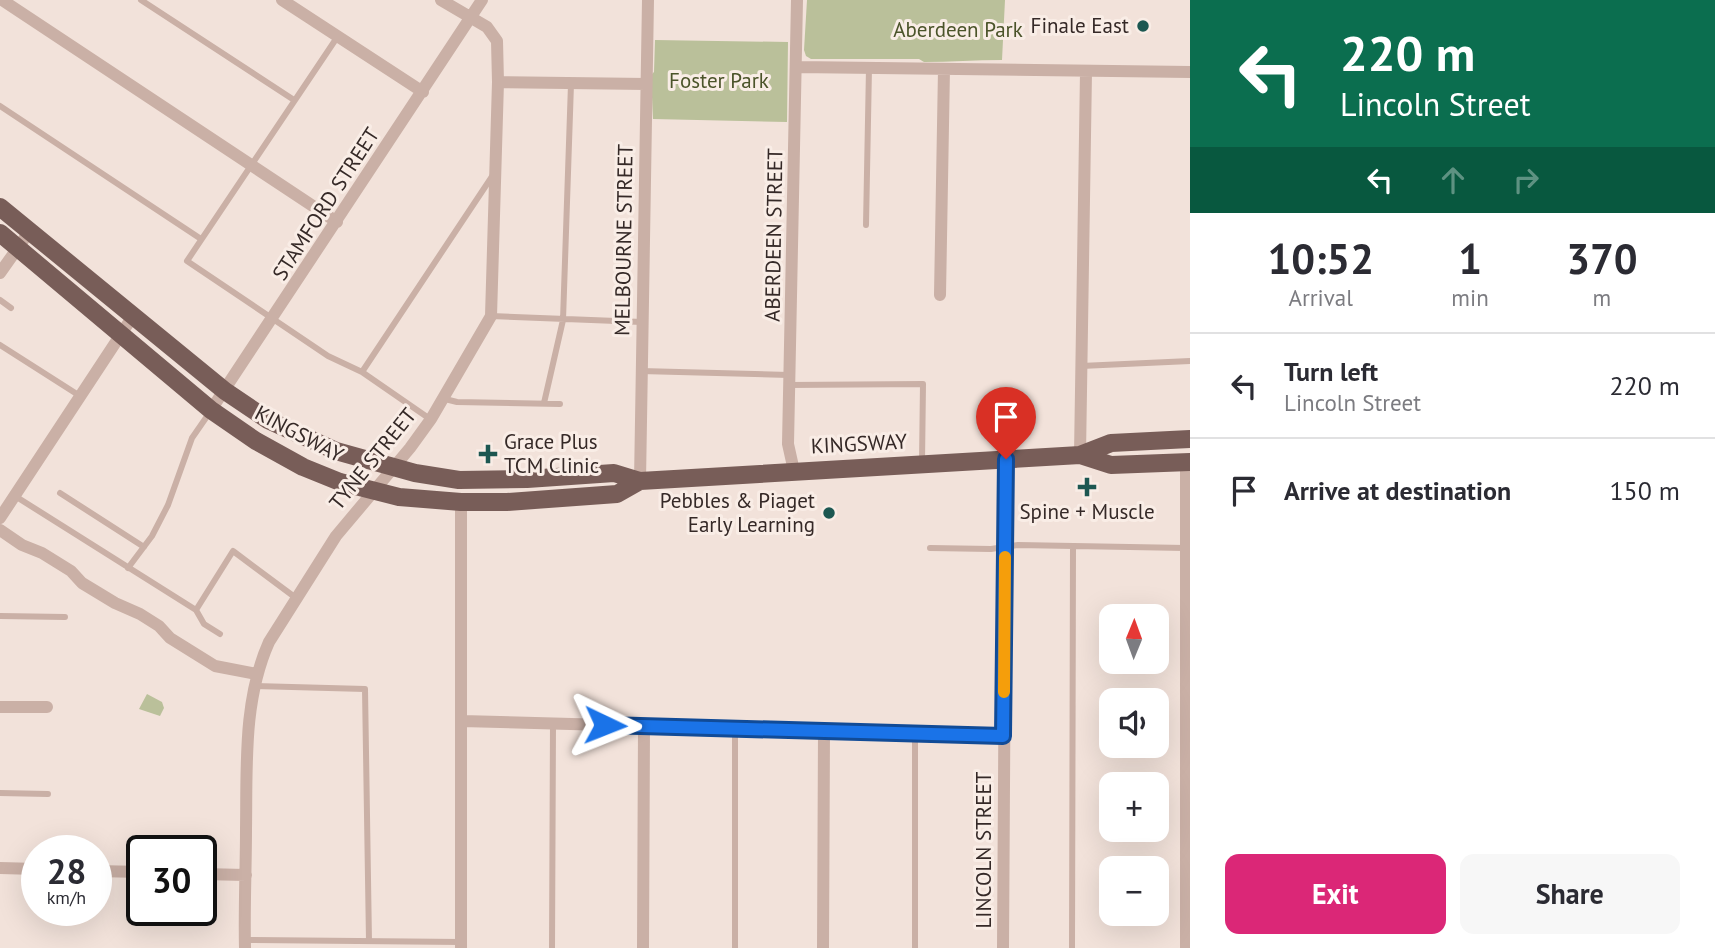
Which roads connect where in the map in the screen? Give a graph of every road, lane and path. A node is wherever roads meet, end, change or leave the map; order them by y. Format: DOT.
graph roads {
  1 [pos="2,0"];
  2 [pos="141,0"];
  3 [pos="282,0"];
  4 [pos="441,0"];
  5 [pos="482,0"];
  6 [pos="648,0"];
  7 [pos="797,0"];
  8 [pos="471,18"];
  9 [pos="338,36"];
  10 [pos="797,66"];
  11 [pos="869,68"];
  12 [pos="944,69"];
  13 [pos="1086,72"];
  14 [pos="1190,72"];
  15 [pos="498,82"];
  16 [pos="571,84"];
  17 [pos="646,84"];
  18 [pos="423,92"];
  19 [pos="294,100"];
  20 [pos="0,106"];
  21 [pos="250,166"];
  22 [pos="496,171"];
  23 [pos="0,207"];
  24 [pos="337,222"];
  25 [pos="866,225"];
  26 [pos="29,232"];
  27 [pos="0,233"];
  28 [pos="201,239"];
  29 [pos="17,247"];
  30 [pos="0,273"];
  31 [pos="940,295"];
  32 [pos="0,300"];
  33 [pos="11,308"];
  34 [pos="133,316"];
  35 [pos="491,316"];
  36 [pos="273,320"];
  37 [pos="563,320"];
  38 [pos="642,322"];
  39 [pos="120,335"];
  40 [pos="0,345"];
  41 [pos="1190,362"];
  42 [pos="1081,366"];
  43 [pos="641,371"];
  44 [pos="362,372"];
  45 [pos="789,380"];
  46 [pos="225,391"];
  47 [pos="80,396"];
  48 [pos="445,399"];
  49 [pos="544,403"];
  50 [pos="561,404"];
  51 [pos="211,410"];
  52 [pos="431,419"];
  53 [pos="1190,439"];
  54 [pos="1080,455"];
  55 [pos="1006,459"];
  56 [pos="1188,462"];
  57 [pos="922,463"];
  58 [pos="393,468"];
  59 [pos="794,471"];
  60 [pos="640,481"];
  61 [pos="374,490"];
  62 [pos="60,493"];
  63 [pos="15,496"];
  64 [pos="461,502"];
  65 [pos="0,518"];
  66 [pos="0,530"];
  67 [pos="1188,539"];
  68 [pos="1073,546"];
  69 [pos="144,547"];
  70 [pos="1005,547"];
  71 [pos="930,548"];
  72 [pos="128,568"];
  73 [pos="297,598"];
  74 [pos="196,610"];
  75 [pos="0,616"];
  76 [pos="65,617"];
  77 [pos="220,635"];
  78 [pos="255,680"];
  79 [pos="0,706"];
  80 [pos="47,707"];
  81 [pos="462,721"];
  82 [pos="553,723"];
  83 [pos="644,727"];
  84 [pos="735,729"];
  85 [pos="824,732"];
  86 [pos="915,734"];
  87 [pos="1003,736"];
  88 [pos="0,793"];
  89 [pos="48,794"];
  90 [pos="0,868"];
  91 [pos="21,869"];
  92 [pos="217,874"];
  93 [pos="246,875"];
  94 [pos="369,941"];
  95 [pos="245,944"];
  96 [pos="461,945"];
  97 [pos="552,948"];
  98 [pos="643,948"];
  99 [pos="735,948"];
  100 [pos="823,948"];
  101 [pos="915,948"];
  102 [pos="1003,948"];
  103 [pos="1072,948"];
  104 [pos="1186,948"];
  1 -- 21 [label="street"];
  2 -- 19 [label="lane"];
  3 -- 9 [label="street"];
  4 -- 8 [label="street, TYNE STREET"];
  5 -- 8 [label="street"];
  6 -- 17 [label="street, MELBOURNE STREET"];
  7 -- 10 [label="street, ABERDEEN STREET"];
  8 -- 15 [label="street, TYNE STREET"];
  8 -- 18 [label="street, STAMFORD STREET"];
  9 -- 18 [label="street"];
  9 -- 19 [label="lane"];
  10 -- 11 [label="street"];
  10 -- 45 [label="street, ABERDEEN STREET"];
  11 -- 12 [label="street"];
  11 -- 25 [label="lane"];
  12 -- 13 [label="street"];
  12 -- 31 [label="street"];
  13 -- 14 [label="street"];
  13 -- 42 [label="street"];
  15 -- 16 [label="street"];
  15 -- 22 [label="street, TYNE STREET"];
  16 -- 17 [label="street"];
  16 -- 37 [label="lane"];
  17 -- 38 [label="street, MELBOURNE STREET"];
  18 -- 24 [label="street, STAMFORD STREET"];
  19 -- 21 [label="lane"];
  20 -- 28 [label="lane"];
  21 -- 24 [label="street"];
  21 -- 28 [label="lane"];
  22 -- 35 [label="street, TYNE STREET"];
  22 -- 44 [label="lane"];
  23 -- 26 [label="main road, KINGSWAY"];
  24 -- 36 [label="street, STAMFORD STREET"];
  26 -- 29 [label="street"];
  26 -- 34 [label="main road, KINGSWAY"];
  27 -- 29 [label="main road, KINGSWAY"];
  28 -- 36 [label="lane"];
  29 -- 30 [label="street"];
  29 -- 39 [label="main road, KINGSWAY"];
  32 -- 33 [label="lane"];
  34 -- 39 [label="street"];
  34 -- 46 [label="main road, KINGSWAY"];
  35 -- 37 [label="lane"];
  35 -- 48 [label="street, TYNE STREET"];
  36 -- 44 [label="lane"];
  36 -- 46 [label="street, STAMFORD STREET"];
  37 -- 38 [label="lane"];
  37 -- 49 [label="lane"];
  38 -- 43 [label="street, MELBOURNE STREET"];
  39 -- 47 [label="street"];
  39 -- 51 [label="main road, KINGSWAY"];
  40 -- 47 [label="lane"];
  41 -- 42 [label="lane"];
  42 -- 54 [label="street"];
  43 -- 45 [label="lane"];
  43 -- 60 [label="street, MELBOURNE STREET"];
  44 -- 52 [label="lane"];
  45 -- 57 [label="lane"];
  45 -- 59 [label="street, ABERDEEN STREET"];
  46 -- 51 [label="street, STAMFORD STREET"];
  46 -- 58 [label="main road, KINGSWAY"];
  47 -- 63 [label="street"];
  48 -- 49 [label="lane"];
  48 -- 52 [label="street, TYNE STREET"];
  49 -- 50 [label="lane"];
  51 -- 61 [label="main road, KINGSWAY"];
  51 -- 69 [label="lane"];
  52 -- 58 [label="street, TYNE STREET"];
  53 -- 54 [label="main road, KINGSWAY"];
  54 -- 55 [label="main road, KINGSWAY"];
  54 -- 56 [label="main road, KINGSWAY"];
  55 -- 57 [label="main road, KINGSWAY"];
  55 -- 70 [label="street, LINCOLN STREET"];
  56 -- 67 [label="street"];
  57 -- 59 [label="main road, KINGSWAY"];
  58 -- 60 [label="main road, KINGSWAY"];
  58 -- 61 [label="street, TYNE STREET"];
  59 -- 60 [label="main road, KINGSWAY"];
  60 -- 64 [label="main road, KINGSWAY"];
  61 -- 64 [label="main road, KINGSWAY"];
  61 -- 73 [label="street, TYNE STREET"];
  62 -- 69 [label="lane"];
  63 -- 65 [label="street"];
  63 -- 72 [label="lane"];
  64 -- 81 [label="street"];
  66 -- 78 [label="street"];
  67 -- 68 [label="lane"];
  67 -- 104 [label="street"];
  68 -- 70 [label="lane"];
  68 -- 103 [label="lane"];
  69 -- 72 [label="lane"];
  70 -- 71 [label="lane"];
  70 -- 87 [label="street, LINCOLN STREET"];
  72 -- 74 [label="lane"];
  73 -- 74 [label="lane"];
  73 -- 78 [label="street, TYNE STREET"];
  74 -- 77 [label="lane"];
  75 -- 76 [label="lane"];
  78 -- 93 [label="street, TYNE STREET"];
  78 -- 94 [label="lane"];
  79 -- 80 [label="street"];
  81 -- 82 [label="street"];
  81 -- 96 [label="street"];
  82 -- 83 [label="street"];
  82 -- 97 [label="lane"];
  83 -- 84 [label="street"];
  83 -- 98 [label="street"];
  84 -- 85 [label="street"];
  84 -- 99 [label="lane"];
  85 -- 86 [label="street"];
  85 -- 100 [label="street"];
  86 -- 87 [label="street"];
  86 -- 101 [label="lane"];
  87 -- 102 [label="street, LINCOLN STREET"];
  88 -- 89 [label="lane"];
  90 -- 91 [label="street"];
  92 -- 93 [label="street"];
  93 -- 95 [label="street, TYNE STREET"];
  94 -- 95 [label="lane"];
  94 -- 96 [label="lane"];
}
